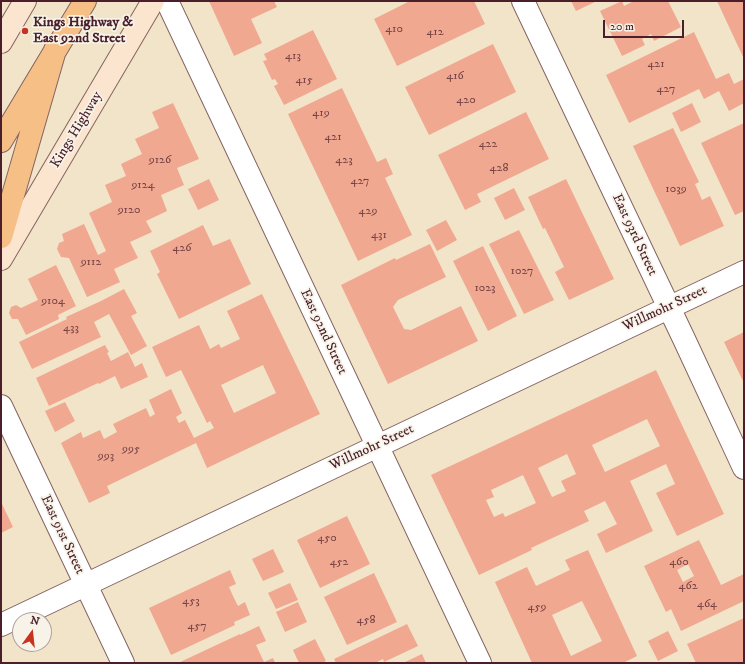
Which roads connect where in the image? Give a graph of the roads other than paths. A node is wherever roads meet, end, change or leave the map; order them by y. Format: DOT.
graph roads {
  1 [pos="25,1"];
  2 [pos="85,1"];
  3 [pos="153,1"];
  4 [pos="167,1"];
  5 [pos="523,1"];
  6 [pos="1,42"];
  7 [pos="55,50"];
  8 [pos="1,142"];
  9 [pos="1,237"];
  10 [pos="1,259"];
  11 [pos="744,272"];
  12 [pos="669,308"];
  13 [pos="1,406"];
  14 [pos="377,445"];
  15 [pos="744,468"];
  16 [pos="86,584"];
  17 [pos="1,625"];
  18 [pos="123,663"];
  19 [pos="480,663"];
  1 -- 6 [label="street"];
  2 -- 7 [label="main road"];
  3 -- 10 [label="street, Kings Highway"];
  4 -- 14 [label="street, East 92nd Street"];
  5 -- 12 [label="street, East 93rd Street"];
  7 -- 8 [label="main road"];
  7 -- 9 [label="main road"];
  11 -- 12 [label="street, Willmohr Street"];
  12 -- 14 [label="street, Willmohr Street"];
  12 -- 15 [label="street, East 93rd Street"];
  13 -- 16 [label="street, East 91st Street"];
  14 -- 16 [label="street, Willmohr Street"];
  14 -- 19 [label="street, East 92nd Street"];
  16 -- 17 [label="street, Willmohr Street"];
  16 -- 18 [label="street, East 91st Street"];
}
